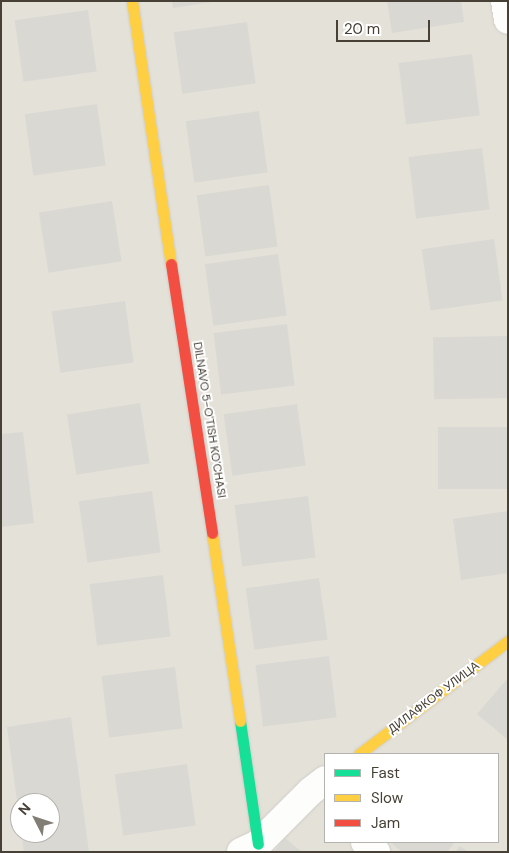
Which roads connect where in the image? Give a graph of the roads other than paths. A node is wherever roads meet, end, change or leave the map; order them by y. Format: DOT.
graph roads {
  1 [pos="132,1"];
  2 [pos="505,1"];
  3 [pos="508,20"];
  4 [pos="508,641"];
  5 [pos="360,753"];
  6 [pos="320,792"];
  7 [pos="366,843"];
  8 [pos="250,848"];
  9 [pos="376,852"];
  1 -- 8 [label="street, DILNAVO 5-O'TISH KO'CHASI"];
  2 -- 3 [label="street"];
  4 -- 5 [label="street, ДИЛАФКОФ УЛИЦА"];
  6 -- 8 [label="street"];
  7 -- 9 [label="street"];
}
